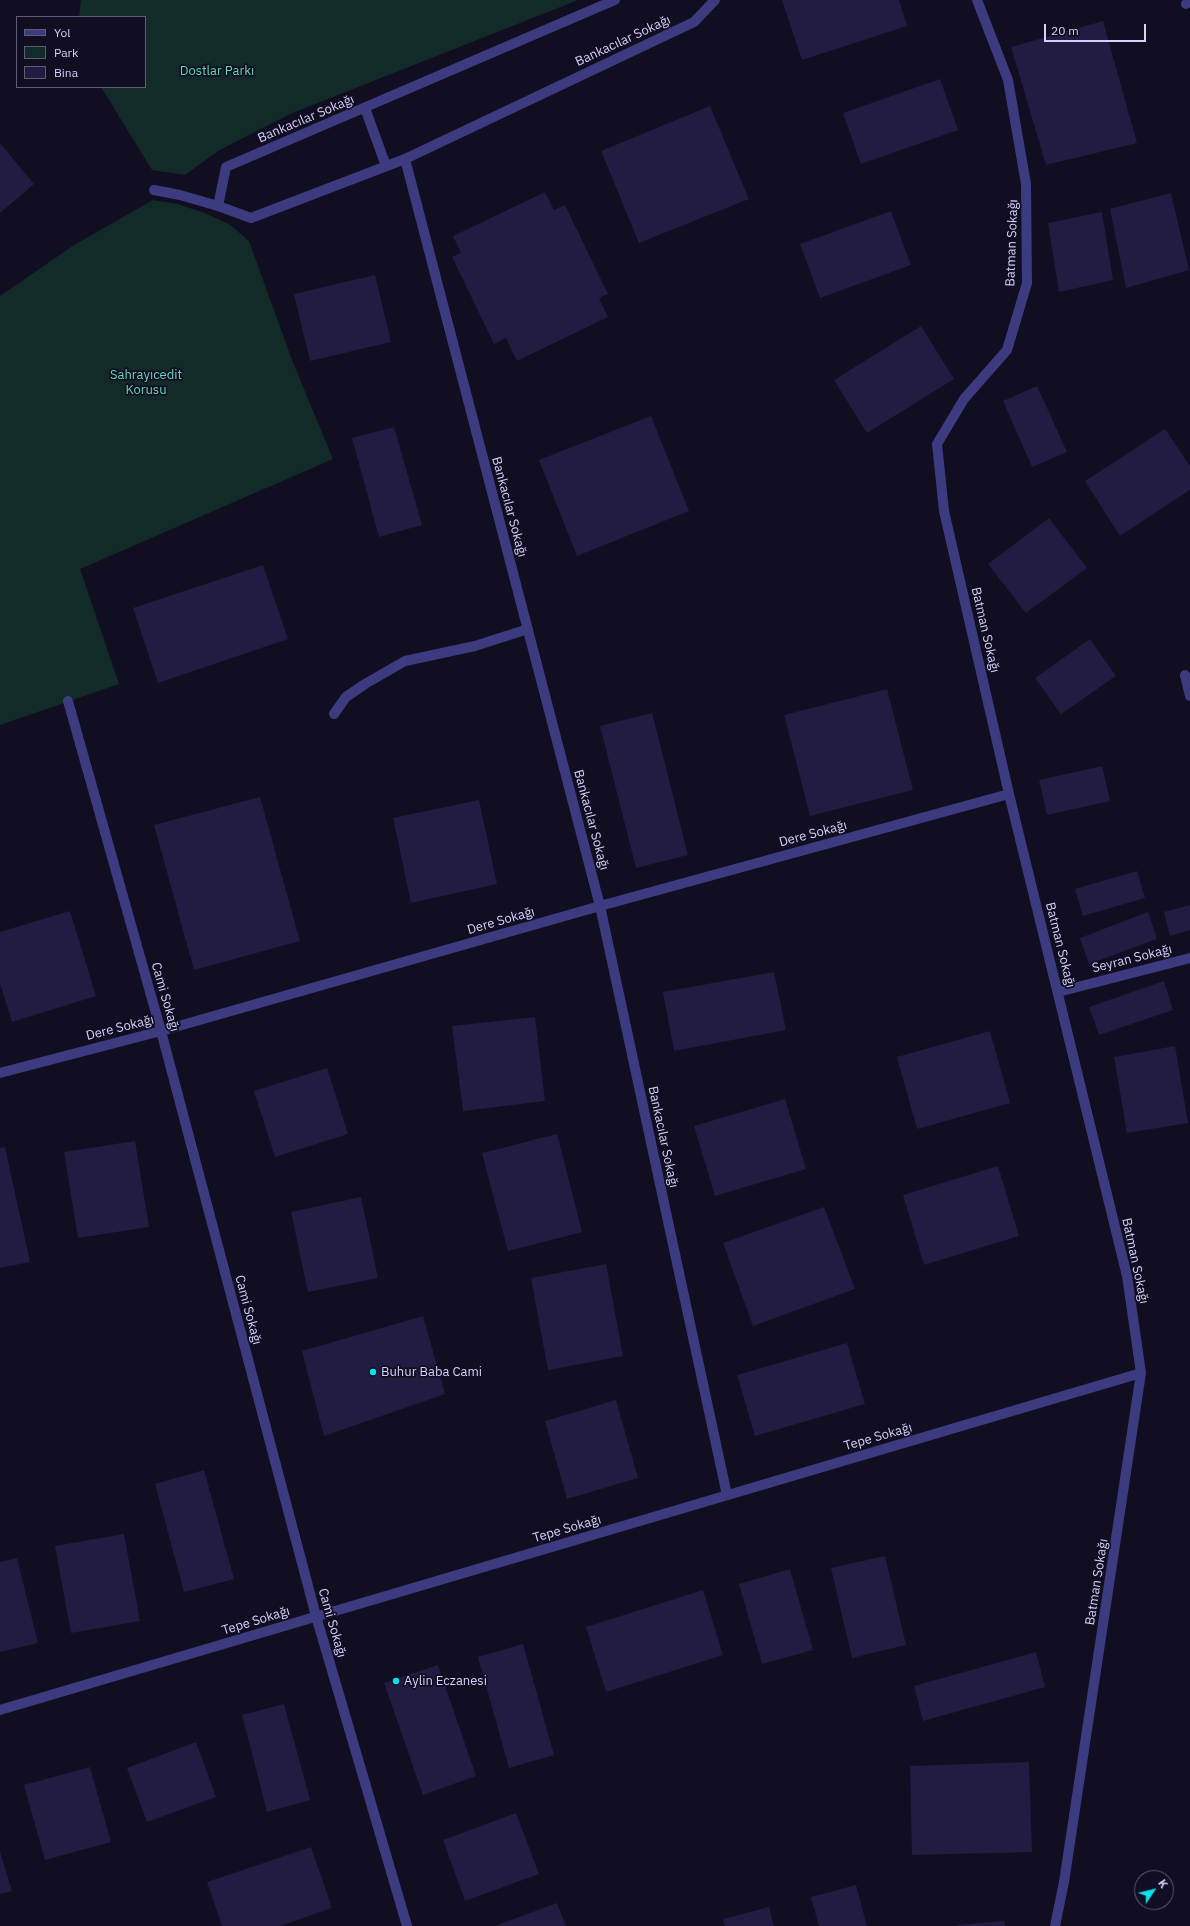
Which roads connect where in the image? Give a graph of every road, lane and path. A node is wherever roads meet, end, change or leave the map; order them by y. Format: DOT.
graph roads {
  1 [pos="615,0"];
  2 [pos="715,0"];
  3 [pos="977,0"];
  4 [pos="365,108"];
  5 [pos="405,159"];
  6 [pos="386,166"];
  7 [pos="154,190"];
  8 [pos="218,206"];
  9 [pos="528,629"];
  10 [pos="1185,675"];
  11 [pos="1190,696"];
  12 [pos="68,701"];
  13 [pos="334,714"];
  14 [pos="1009,794"];
  15 [pos="600,906"];
  16 [pos="1190,958"];
  17 [pos="1058,992"];
  18 [pos="161,1031"];
  19 [pos="0,1073"];
  20 [pos="1141,1373"];
  21 [pos="727,1495"];
  22 [pos="316,1616"];
  23 [pos="0,1710"];
  24 [pos="407,1926"];
  25 [pos="1055,1926"];
  1 -- 4 [label="street, Bankacılar Sokağı"];
  2 -- 5 [label="street, Bankacılar Sokağı"];
  3 -- 14 [label="street, Batman Sokağı"];
  4 -- 6 [label="street"];
  4 -- 8 [label="street, Bankacılar Sokağı"];
  5 -- 6 [label="street, Bankacılar Sokağı"];
  5 -- 9 [label="street, Bankacılar Sokağı"];
  6 -- 8 [label="street, Bankacılar Sokağı"];
  7 -- 8 [label="street"];
  9 -- 13 [label="street"];
  9 -- 15 [label="street, Bankacılar Sokağı"];
  10 -- 11 [label="street"];
  12 -- 18 [label="street, Cami Sokağı"];
  14 -- 15 [label="street, Dere Sokağı"];
  14 -- 17 [label="street, Batman Sokağı"];
  15 -- 18 [label="street, Dere Sokağı"];
  15 -- 21 [label="street, Bankacılar Sokağı"];
  16 -- 17 [label="street, Seyran Sokağı"];
  17 -- 20 [label="street, Batman Sokağı"];
  18 -- 19 [label="street, Dere Sokağı"];
  18 -- 22 [label="street, Cami Sokağı"];
  20 -- 21 [label="street, Tepe Sokağı"];
  20 -- 25 [label="street, Batman Sokağı"];
  21 -- 22 [label="street, Tepe Sokağı"];
  22 -- 23 [label="street, Tepe Sokağı"];
  22 -- 24 [label="street, Cami Sokağı"];
}
